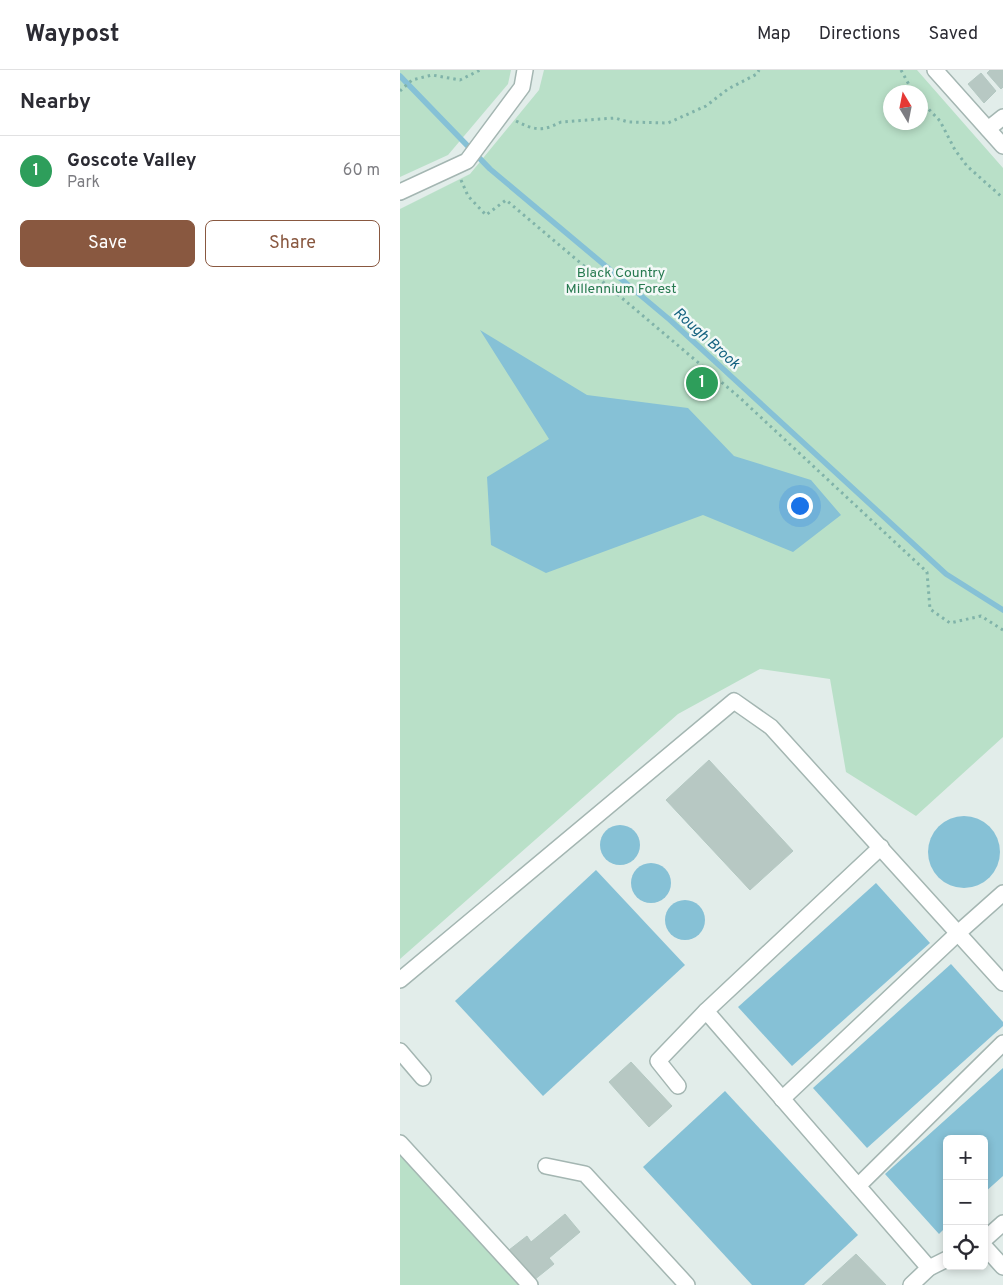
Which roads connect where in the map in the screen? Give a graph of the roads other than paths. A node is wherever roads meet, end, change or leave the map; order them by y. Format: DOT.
graph roads {
  1 [pos="525,70"];
  2 [pos="935,70"];
  3 [pos="1003,117"];
  4 [pos="988,129"];
  5 [pos="1003,146"];
  6 [pos="400,192"];
  7 [pos="880,848"];
  8 [pos="1003,893"];
  9 [pos="958,933"];
  10 [pos="400,980"];
  11 [pos="1003,983"];
  12 [pos="706,1011"];
  13 [pos="1003,1043"];
  14 [pos="400,1051"];
  15 [pos="423,1078"];
  16 [pos="678,1086"];
  17 [pos="782,1099"];
  18 [pos="400,1143"];
  19 [pos="546,1166"];
  20 [pos="858,1186"];
  21 [pos="1003,1224"];
  22 [pos="988,1237"];
  23 [pos="988,1251"];
  24 [pos="943,1261"];
  25 [pos="928,1268"];
  26 [pos="1003,1268"];
  27 [pos="530,1285"];
  28 [pos="687,1285"];
  29 [pos="911,1285"];
  1 -- 6 [label="street"];
  2 -- 4 [label="street"];
  3 -- 4 [label="street"];
  4 -- 5 [label="street"];
  7 -- 9 [label="street"];
  7 -- 10 [label="street"];
  7 -- 12 [label="street"];
  8 -- 9 [label="street"];
  9 -- 11 [label="street"];
  9 -- 17 [label="street"];
  12 -- 16 [label="street"];
  12 -- 17 [label="street"];
  13 -- 20 [label="street"];
  14 -- 15 [label="street"];
  17 -- 20 [label="street"];
  18 -- 27 [label="street"];
  19 -- 28 [label="street"];
  20 -- 25 [label="street"];
  21 -- 22 [label="street"];
  23 -- 26 [label="street"];
  24 -- 25 [label="street"];
  25 -- 29 [label="street"];
}
